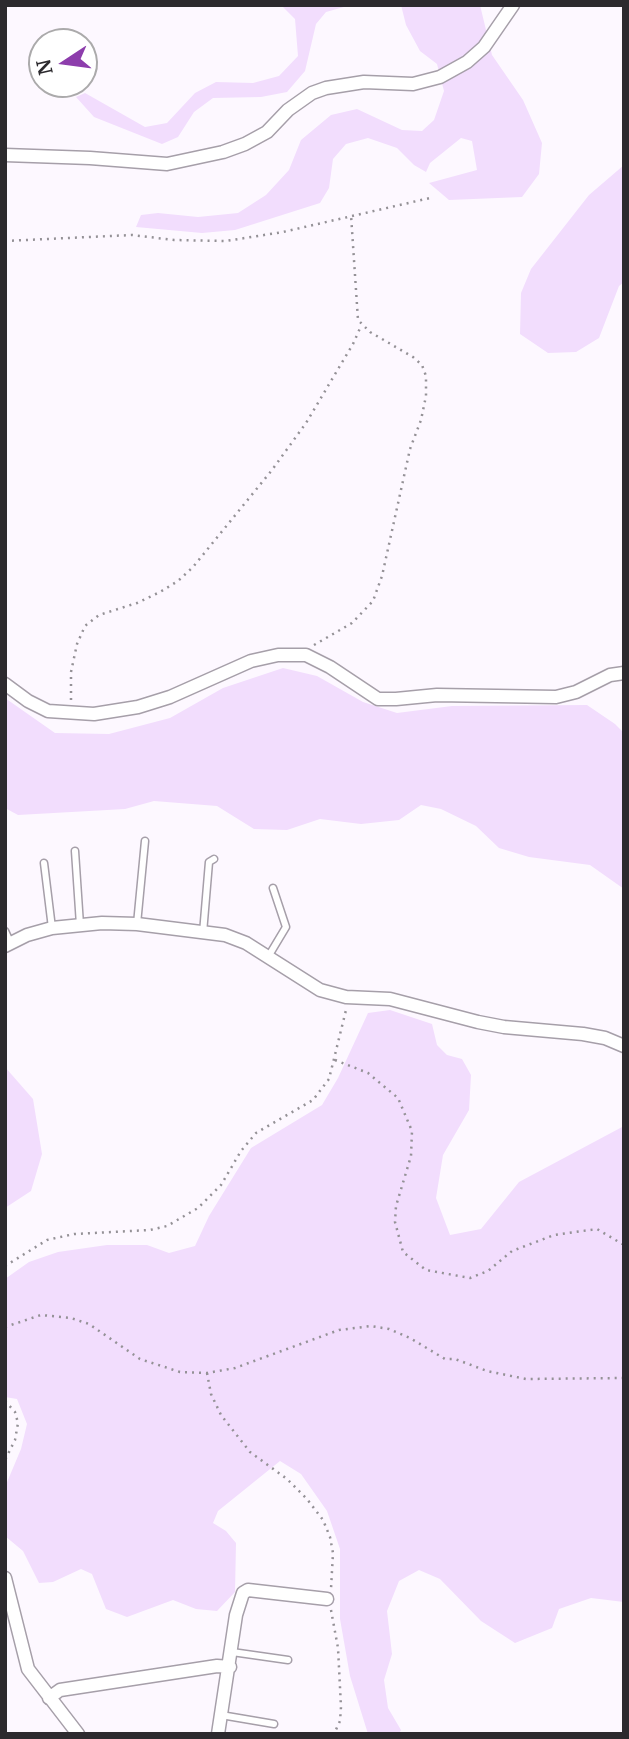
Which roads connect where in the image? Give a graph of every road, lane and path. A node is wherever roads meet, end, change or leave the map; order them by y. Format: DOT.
graph roads {
  1 [pos="513,5"];
  2 [pos="5,155"];
  3 [pos="430,198"];
  4 [pos="351,215"];
  5 [pos="5,241"];
  6 [pos="361,326"];
  7 [pos="306,655"];
  8 [pos="624,673"];
  9 [pos="5,684"];
  10 [pos="71,714"];
  11 [pos="145,841"];
  12 [pos="75,851"];
  13 [pos="214,859"];
  14 [pos="44,863"];
  15 [pos="273,888"];
  16 [pos="80,925"];
  17 [pos="137,925"];
  18 [pos="52,928"];
  19 [pos="5,931"];
  20 [pos="203,933"];
  21 [pos="8,945"];
  22 [pos="268,957"];
  23 [pos="346,997"];
  24 [pos="624,1046"];
  25 [pos="335,1060"];
  26 [pos="624,1245"];
  27 [pos="5,1266"];
  28 [pos="5,1327"];
  29 [pos="207,1373"];
  30 [pos="624,1378"];
  31 [pos="5,1401"];
  32 [pos="5,1460"];
  33 [pos="5,1578"];
  34 [pos="330,1602"];
  35 [pos="9,1603"];
  36 [pos="232,1653"];
  37 [pos="288,1660"];
  38 [pos="230,1667"];
  39 [pos="49,1698"];
  40 [pos="221,1715"];
  41 [pos="274,1724"];
  42 [pos="78,1734"];
  43 [pos="218,1734"];
  44 [pos="334,1734"];
  1 -- 2 [label="street"];
  3 -- 4 [label="path"];
  4 -- 5 [label="path"];
  4 -- 6 [label="path"];
  6 -- 7 [label="path"];
  6 -- 10 [label="path"];
  7 -- 8 [label="street"];
  7 -- 10 [label="street"];
  9 -- 10 [label="street"];
  11 -- 17 [label="lane"];
  12 -- 16 [label="lane"];
  13 -- 20 [label="lane"];
  14 -- 18 [label="lane"];
  15 -- 22 [label="lane"];
  16 -- 17 [label="street"];
  16 -- 18 [label="street"];
  17 -- 20 [label="street"];
  18 -- 21 [label="street"];
  19 -- 21 [label="lane"];
  20 -- 22 [label="street"];
  22 -- 23 [label="street"];
  23 -- 24 [label="street"];
  23 -- 25 [label="path"];
  25 -- 26 [label="path"];
  25 -- 27 [label="path"];
  28 -- 29 [label="path"];
  29 -- 30 [label="path"];
  29 -- 34 [label="path"];
  31 -- 32 [label="path"];
  33 -- 35 [label="street"];
  34 -- 36 [label="street"];
  34 -- 44 [label="path"];
  35 -- 39 [label="street"];
  36 -- 37 [label="lane"];
  36 -- 38 [label="street"];
  38 -- 39 [label="street"];
  38 -- 40 [label="street"];
  39 -- 42 [label="street"];
  40 -- 41 [label="lane"];
  40 -- 43 [label="street"];
}
